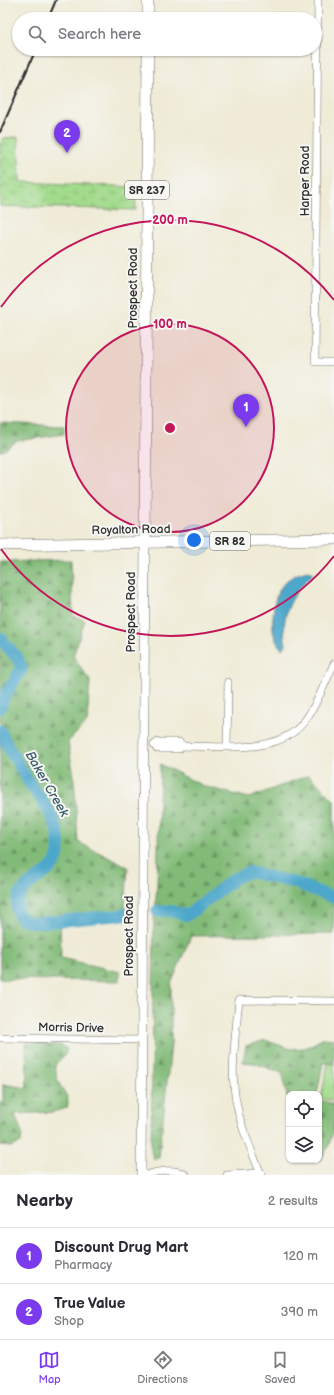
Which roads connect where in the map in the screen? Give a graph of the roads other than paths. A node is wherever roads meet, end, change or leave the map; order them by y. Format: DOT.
graph roads {
  1 [pos="148,0"];
  2 [pos="318,0"];
  3 [pos="148,12"];
  4 [pos="318,12"];
  5 [pos="148,56"];
  6 [pos="318,56"];
  7 [pos="334,362"];
  8 [pos="334,539"];
  9 [pos="145,543"];
  10 [pos="0,545"];
  11 [pos="334,664"];
  12 [pos="228,682"];
  13 [pos="143,745"];
  14 [pos="228,746"];
  15 [pos="334,1001"];
  16 [pos="0,1038"];
  17 [pos="141,1040"];
  18 [pos="262,1174"];
  19 [pos="141,1175"];
  20 [pos="146,1175"];
  21 [pos="186,1175"];
  22 [pos="227,1175"];
  1 -- 3 [label="main road"];
  2 -- 4 [label="street, Harper Road"];
  5 -- 9 [label="main road, Prospect Road / SR 237"];
  6 -- 7 [label="street, Harper Road"];
  8 -- 9 [label="main road, Royalton Road / SR 82"];
  9 -- 10 [label="main road, Royalton Road / SR 82"];
  9 -- 13 [label="street, Prospect Road"];
  11 -- 14 [label="street"];
  12 -- 14 [label="street"];
  13 -- 14 [label="street"];
  13 -- 17 [label="street, Prospect Road"];
  15 -- 18 [label="street"];
  16 -- 17 [label="street, Morris Drive"];
  17 -- 19 [label="street, Prospect Road"];
  18 -- 22 [label="street"];
  20 -- 21 [label="street"];
}
